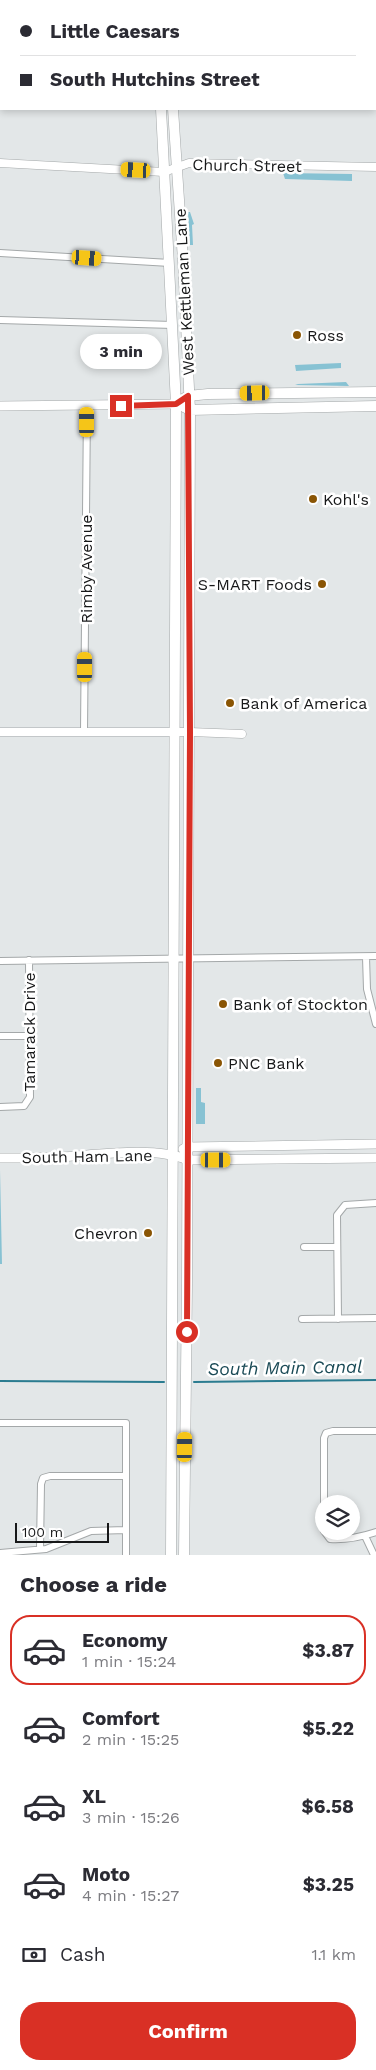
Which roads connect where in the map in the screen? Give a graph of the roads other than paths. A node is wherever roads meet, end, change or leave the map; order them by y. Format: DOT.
graph roads {
  1 [pos="161,110"];
  2 [pos="173,110"];
  3 [pos="0,163"];
  4 [pos="177,166"];
  5 [pos="376,167"];
  6 [pos="164,172"];
  7 [pos="0,253"];
  8 [pos="170,263"];
  9 [pos="0,320"];
  10 [pos="173,325"];
  11 [pos="318,392"];
  12 [pos="376,392"];
  13 [pos="188,396"];
  14 [pos="176,404"];
  15 [pos="0,406"];
  16 [pos="87,406"];
  17 [pos="376,406"];
  18 [pos="295,407"];
  19 [pos="190,410"];
  20 [pos="176,532"];
  21 [pos="189,557"];
  22 [pos="0,732"];
  23 [pos="84,732"];
  24 [pos="176,732"];
  25 [pos="190,732"];
  26 [pos="242,734"];
  27 [pos="376,956"];
  28 [pos="366,957"];
  29 [pos="175,958"];
  30 [pos="188,958"];
  31 [pos="29,960"];
  32 [pos="0,961"];
  33 [pos="376,1024"];
  34 [pos="0,1036"];
  35 [pos="28,1036"];
  36 [pos="0,1107"];
  37 [pos="376,1144"];
  38 [pos="187,1146"];
  39 [pos="174,1154"];
  40 [pos="0,1158"];
  41 [pos="376,1158"];
  42 [pos="187,1160"];
  43 [pos="376,1204"];
  44 [pos="304,1247"];
  45 [pos="337,1247"];
  46 [pos="376,1318"];
  47 [pos="302,1319"];
  48 [pos="338,1319"];
  49 [pos="0,1423"];
  50 [pos="376,1431"];
  51 [pos="126,1476"];
  52 [pos="324,1495"];
  53 [pos="171,1513"];
  54 [pos="126,1530"];
  55 [pos="376,1532"];
  56 [pos="365,1536"];
  57 [pos="360,1537"];
  58 [pos="40,1549"];
  59 [pos="0,1553"];
  60 [pos="126,1555"];
  61 [pos="171,1555"];
  62 [pos="177,1555"];
  63 [pos="184,1555"];
  64 [pos="374,1555"];
  1 -- 6 [label="main road, West Kettleman Lane"];
  2 -- 4 [label="main road, West Kettleman Lane"];
  3 -- 6 [label="street, Church Street"];
  4 -- 5 [label="street, Church Street"];
  4 -- 6 [label="street, Church Street"];
  4 -- 13 [label="main road, West Kettleman Lane"];
  6 -- 8 [label="main road, West Kettleman Lane"];
  7 -- 8 [label="street"];
  8 -- 10 [label="main road, West Kettleman Lane"];
  9 -- 10 [label="street"];
  10 -- 14 [label="main road, West Kettleman Lane"];
  11 -- 12 [label="main road"];
  11 -- 13 [label="main road"];
  11 -- 18 [label="main road"];
  13 -- 14 [label="main road"];
  13 -- 19 [label="main road, West Kettleman Lane"];
  14 -- 16 [label="main road"];
  14 -- 19 [label="main road"];
  14 -- 20 [label="main road, West Kettleman Lane"];
  15 -- 16 [label="main road"];
  16 -- 23 [label="street, Rimby Avenue"];
  17 -- 18 [label="main road"];
  18 -- 19 [label="main road"];
  19 -- 21 [label="main road, West Kettleman Lane"];
  20 -- 21 [label="main road"];
  20 -- 24 [label="main road, West Kettleman Lane"];
  21 -- 25 [label="main road, West Kettleman Lane"];
  22 -- 23 [label="street"];
  23 -- 24 [label="street"];
  24 -- 25 [label="street"];
  24 -- 29 [label="main road, West Kettleman Lane"];
  25 -- 26 [label="street"];
  25 -- 30 [label="main road, West Kettleman Lane"];
  27 -- 28 [label="street"];
  28 -- 30 [label="street"];
  28 -- 33 [label="street"];
  29 -- 30 [label="street"];
  29 -- 31 [label="street"];
  29 -- 39 [label="main road, West Kettleman Lane"];
  30 -- 38 [label="main road, West Kettleman Lane"];
  31 -- 32 [label="street"];
  31 -- 35 [label="street, Tamarack Drive"];
  34 -- 35 [label="street"];
  35 -- 36 [label="street, Tamarack Drive"];
  37 -- 38 [label="main road"];
  38 -- 39 [label="main road, South Ham Lane"];
  38 -- 42 [label="main road, West Kettleman Lane"];
  39 -- 40 [label="main road, South Ham Lane"];
  39 -- 42 [label="main road, South Ham Lane"];
  39 -- 53 [label="main road, West Kettleman Lane"];
  41 -- 42 [label="main road, South Ham Lane"];
  42 -- 63 [label="main road, West Kettleman Lane"];
  43 -- 45 [label="street"];
  44 -- 45 [label="street"];
  45 -- 48 [label="street"];
  46 -- 48 [label="street"];
  47 -- 48 [label="street"];
  49 -- 51 [label="street"];
  50 -- 52 [label="street"];
  51 -- 54 [label="street"];
  51 -- 58 [label="street"];
  53 -- 61 [label="main road, West Kettleman Lane"];
  53 -- 62 [label="main road"];
  54 -- 58 [label="street"];
  54 -- 60 [label="street"];
  55 -- 56 [label="street"];
  56 -- 57 [label="street"];
  56 -- 64 [label="street"];
  58 -- 59 [label="street"];
}
